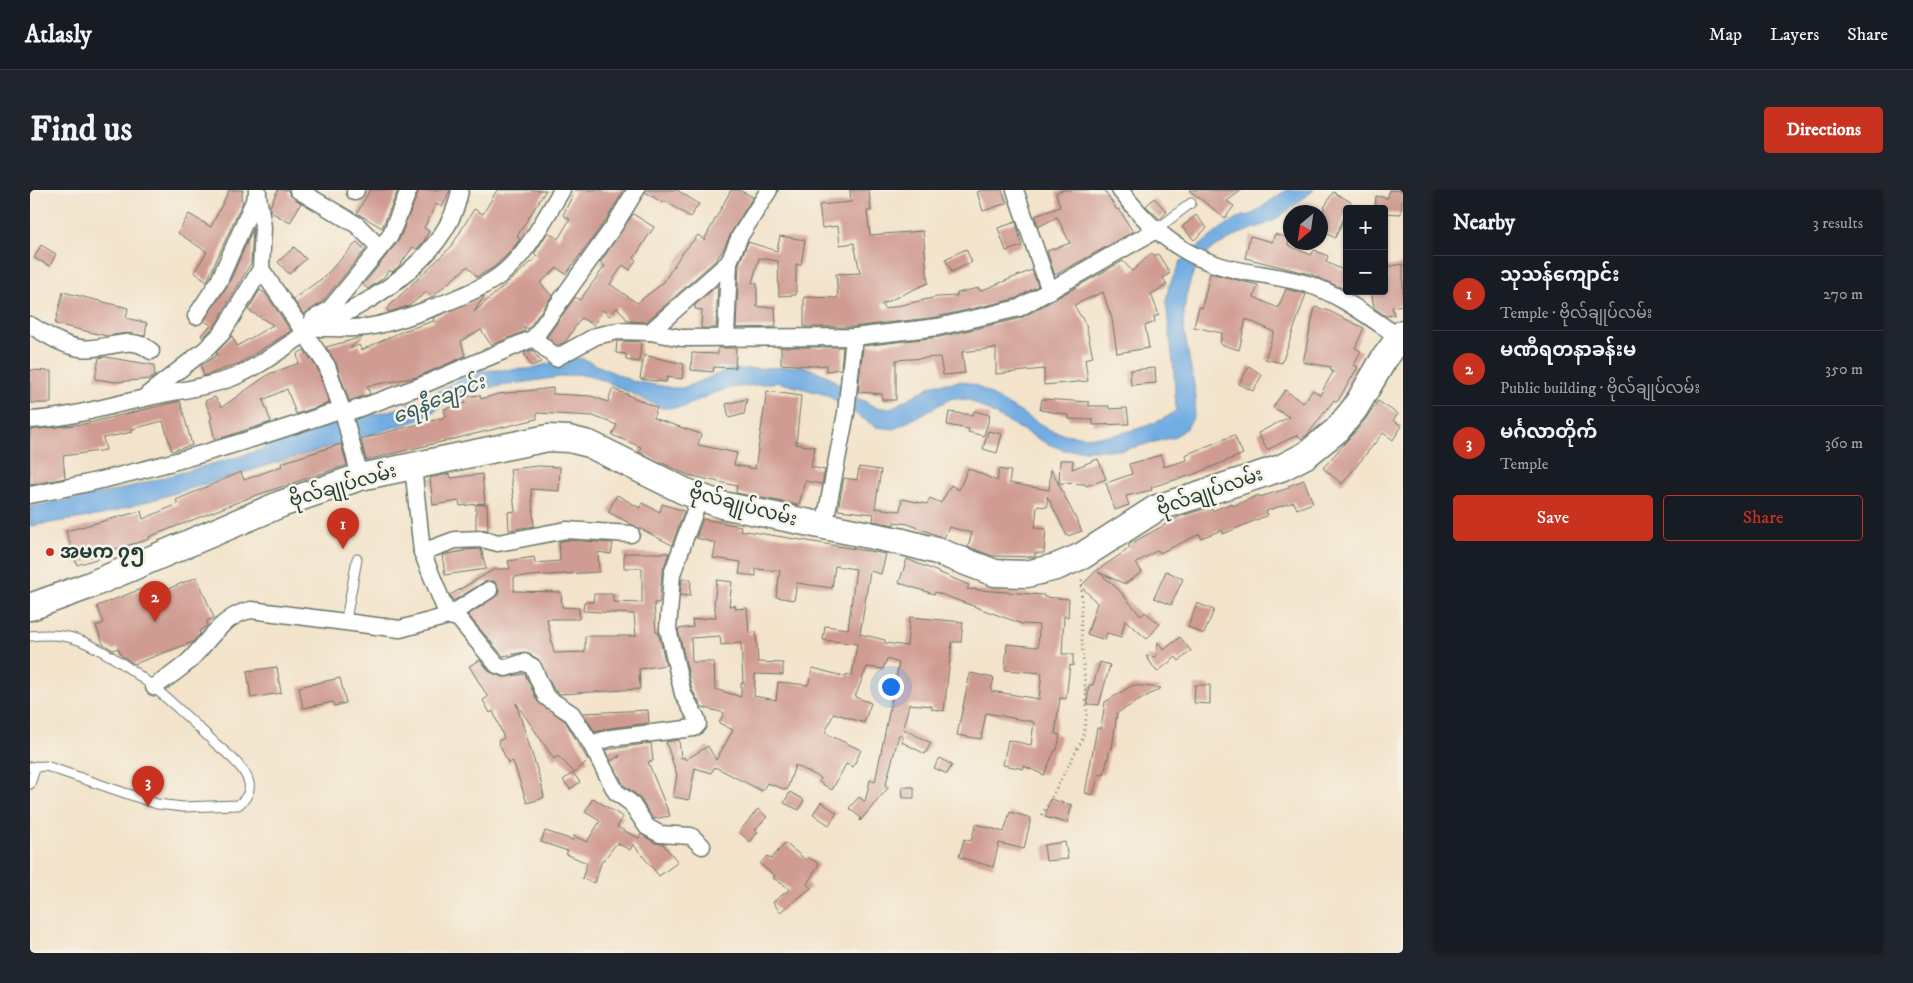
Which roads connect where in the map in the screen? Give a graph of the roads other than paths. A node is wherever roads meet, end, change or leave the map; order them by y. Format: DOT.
graph roads {
  1 [pos="298,190"];
  2 [pos="409,190"];
  3 [pos="460,190"];
  4 [pos="562,190"];
  5 [pos="636,190"];
  6 [pos="769,190"];
  7 [pos="1015,190"];
  8 [pos="1120,190"];
  9 [pos="259,191"];
  10 [pos="1191,203"];
  11 [pos="1156,230"];
  12 [pos="379,247"];
  13 [pos="729,262"];
  14 [pos="261,269"];
  15 [pos="1050,291"];
  16 [pos="196,316"];
  17 [pos="30,325"];
  18 [pos="307,330"];
  19 [pos="650,332"];
  20 [pos="1401,335"];
  21 [pos="854,337"];
  22 [pos="534,338"];
  23 [pos="726,338"];
  24 [pos="151,351"];
  25 [pos="143,398"];
  26 [pos="343,414"];
  27 [pos="30,420"];
  28 [pos="413,466"];
  29 [pos="360,477"];
  30 [pos="30,495"];
  31 [pos="700,497"];
  32 [pos="824,528"];
  33 [pos="631,534"];
  34 [pos="422,552"];
  35 [pos="357,559"];
  36 [pos="489,590"];
  37 [pos="30,607"];
  38 [pos="448,616"];
  39 [pos="346,620"];
  40 [pos="30,636"];
  41 [pos="154,687"];
  42 [pos="591,744"];
  43 [pos="33,766"];
  44 [pos="30,784"];
  45 [pos="702,846"];
  1 -- 12 [label="street"];
  2 -- 12 [label="street"];
  3 -- 18 [label="street"];
  4 -- 18 [label="street"];
  5 -- 22 [label="street"];
  6 -- 13 [label="street"];
  7 -- 15 [label="street"];
  8 -- 11 [label="street"];
  9 -- 14 [label="street"];
  9 -- 16 [label="street"];
  10 -- 11 [label="lane"];
  11 -- 15 [label="street"];
  11 -- 20 [label="street"];
  12 -- 18 [label="street"];
  13 -- 19 [label="street"];
  13 -- 23 [label="street"];
  14 -- 18 [label="street"];
  14 -- 25 [label="street"];
  15 -- 21 [label="street"];
  17 -- 24 [label="street"];
  18 -- 25 [label="street"];
  18 -- 26 [label="street"];
  19 -- 22 [label="street"];
  19 -- 23 [label="street"];
  20 -- 32 [label="main road, ဗိုလ်‌ချုပ်‌လမ်း"];
  21 -- 23 [label="street"];
  21 -- 32 [label="street"];
  22 -- 26 [label="street"];
  25 -- 27 [label="street"];
  26 -- 29 [label="street"];
  26 -- 30 [label="street"];
  28 -- 29 [label="main road, ဗိုလ်‌ချုပ်‌လမ်း"];
  28 -- 31 [label="main road, ဗိုလ်‌ချုပ်‌လမ်း"];
  28 -- 34 [label="street"];
  29 -- 37 [label="main road, ဗိုလ်‌ချုပ်‌လမ်း"];
  31 -- 32 [label="main road, ဗိုလ်‌ချုပ်‌လမ်း"];
  31 -- 42 [label="street"];
  33 -- 34 [label="street"];
  34 -- 38 [label="street"];
  35 -- 39 [label="lane"];
  36 -- 38 [label="street"];
  38 -- 39 [label="street"];
  38 -- 42 [label="street"];
  39 -- 41 [label="street"];
  40 -- 41 [label="lane"];
  41 -- 43 [label="lane"];
  42 -- 45 [label="street"];
  43 -- 44 [label="lane"];
}
